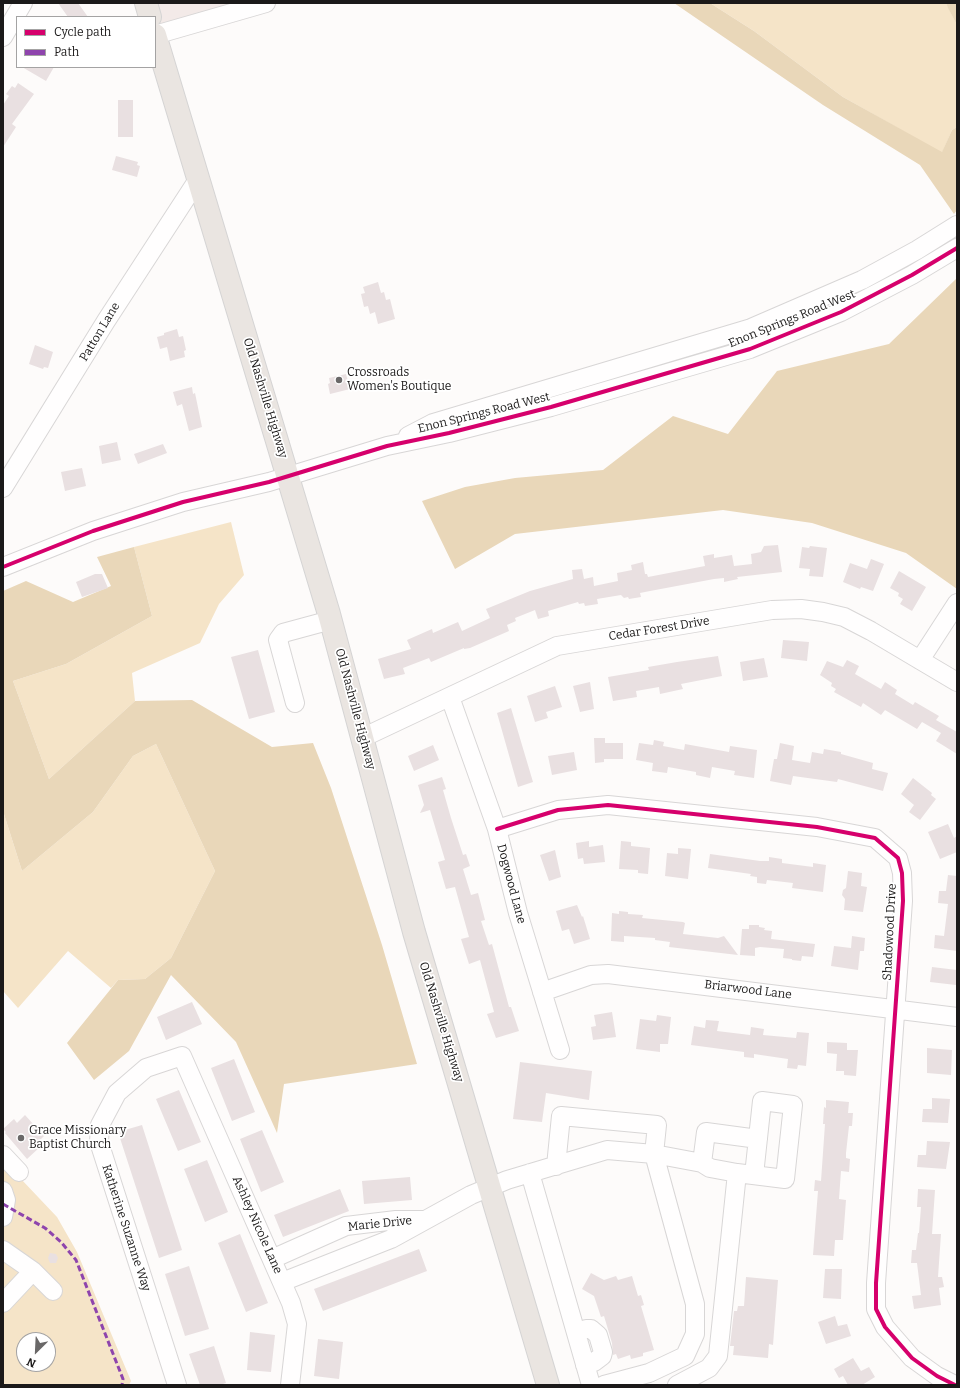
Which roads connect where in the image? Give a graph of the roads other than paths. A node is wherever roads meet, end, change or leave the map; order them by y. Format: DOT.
graph roads {
  1 [pos="23,3"];
  2 [pos="146,3"];
  3 [pos="266,3"];
  4 [pos="150,16"];
  5 [pos="156,35"];
  6 [pos="3,37"];
  7 [pos="156,38"];
  8 [pos="199,178"];
  9 [pos="957,226"];
  10 [pos="957,248"];
  11 [pos="862,280"];
  12 [pos="870,297"];
  13 [pos="388,446"];
  14 [pos="289,477"];
  15 [pos="3,488"];
  16 [pos="3,567"];
  17 [pos="957,603"];
  18 [pos="331,620"];
  19 [pos="920,660"];
  20 [pos="957,682"];
  21 [pos="450,697"];
  22 [pos="295,703"];
  23 [pos="362,738"];
  24 [pos="497,829"];
  25 [pos="542,992"];
  26 [pos="896,1008"];
  27 [pos="957,1017"];
  28 [pos="560,1050"];
  29 [pos="188,1072"];
  30 [pos="758,1139"];
  31 [pos="654,1154"];
  32 [pos="3,1155"];
  33 [pos="702,1163"];
  34 [pos="556,1166"];
  35 [pos="19,1172"];
  36 [pos="530,1173"];
  37 [pos="745,1174"];
  38 [pos="490,1186"];
  39 [pos="3,1190"];
  40 [pos="3,1218"];
  41 [pos="424,1220"];
  42 [pos="339,1229"];
  43 [pos="3,1250"];
  44 [pos="351,1255"];
  45 [pos="272,1259"];
  46 [pos="33,1271"];
  47 [pos="282,1282"];
  48 [pos="53,1291"];
  49 [pos="3,1303"];
  50 [pos="652,1379"];
  51 [pos="177,1385"];
  52 [pos="290,1385"];
  53 [pos="548,1385"];
  54 [pos="591,1385"];
  55 [pos="604,1385"];
  56 [pos="677,1385"];
  57 [pos="955,1385"];
  1 -- 6 [label="street"];
  2 -- 4 [label="main road"];
  3 -- 5 [label="street"];
  7 -- 8 [label="main road, Old Nashville Highway"];
  8 -- 14 [label="main road, Old Nashville Highway"];
  8 -- 15 [label="street, Patton Lane"];
  9 -- 11 [label="street, Enon Springs Road West"];
  10 -- 12 [label="street, Enon Springs Road West"];
  11 -- 12 [label="street"];
  11 -- 13 [label="street, Enon Springs Road West"];
  12 -- 13 [label="street, Enon Springs Road West"];
  13 -- 14 [label="street, Enon Springs Road West"];
  14 -- 16 [label="street, Enon Springs Road West"];
  14 -- 18 [label="main road, Old Nashville Highway"];
  17 -- 19 [label="street"];
  18 -- 22 [label="street"];
  18 -- 23 [label="main road, Old Nashville Highway"];
  19 -- 20 [label="street, Cedar Forest Drive"];
  19 -- 21 [label="street, Cedar Forest Drive"];
  21 -- 23 [label="street, Cedar Forest Drive"];
  21 -- 24 [label="street, Dogwood Lane"];
  23 -- 38 [label="main road, Old Nashville Highway"];
  24 -- 25 [label="street, Dogwood Lane"];
  24 -- 26 [label="street, Shadowood Drive"];
  25 -- 26 [label="street, Briarwood Lane"];
  25 -- 28 [label="street, Dogwood Lane"];
  26 -- 27 [label="street, Briarwood Lane"];
  26 -- 57 [label="street, Shadowood Drive"];
  29 -- 45 [label="street, Ashley Nicole Lane"];
  29 -- 51 [label="street, Katherine Suzanne Way"];
  30 -- 33 [label="street"];
  30 -- 37 [label="street"];
  30 -- 37 [label="street, Marie Drive"];
  31 -- 33 [label="street, Marie Drive"];
  31 -- 34 [label="street, Marie Drive"];
  31 -- 34 [label="street"];
  31 -- 50 [label="street"];
  32 -- 35 [label="street"];
  33 -- 37 [label="street, Marie Drive"];
  34 -- 36 [label="street, Marie Drive"];
  36 -- 38 [label="street, Marie Drive"];
  36 -- 54 [label="street"];
  37 -- 56 [label="street"];
  38 -- 41 [label="street, Marie Drive"];
  38 -- 53 [label="main road, Old Nashville Highway"];
  39 -- 40 [label="street"];
  41 -- 42 [label="street, Marie Drive"];
  41 -- 44 [label="street, Marie Drive"];
  42 -- 44 [label="street"];
  42 -- 45 [label="street, Marie Drive"];
  43 -- 46 [label="street"];
  44 -- 47 [label="street, Marie Drive"];
  45 -- 47 [label="street, Ashley Nicole Lane"];
  46 -- 48 [label="street"];
  46 -- 49 [label="street"];
  47 -- 52 [label="street, Ashley Nicole Lane"];
  50 -- 55 [label="street"];
}
